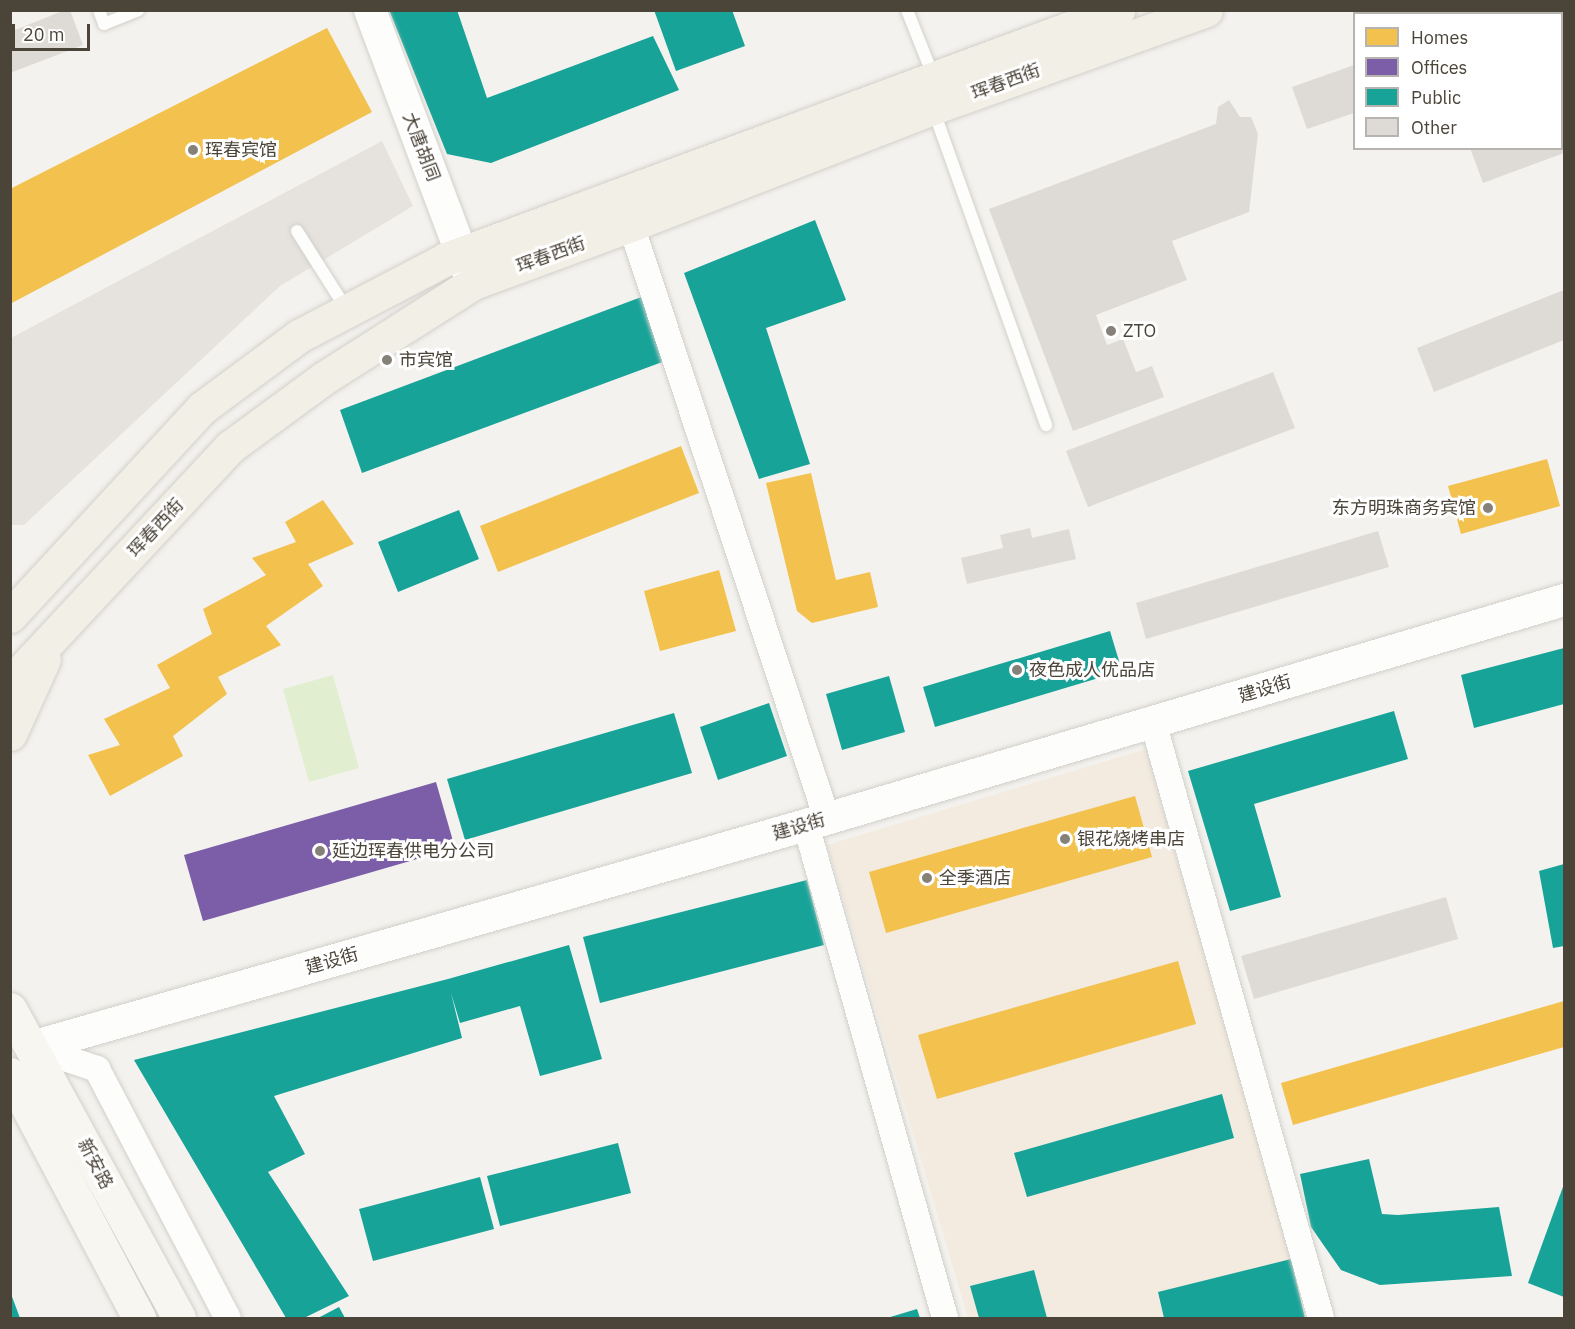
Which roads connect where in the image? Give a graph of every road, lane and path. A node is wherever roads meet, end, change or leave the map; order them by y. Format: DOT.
graph roads {
  1 [pos="99,10"];
  2 [pos="138,10"];
  3 [pos="370,10"];
  4 [pos="907,10"];
  5 [pos="1118,10"];
  6 [pos="1206,10"];
  7 [pos="933,93"];
  8 [pos="631,225"];
  9 [pos="297,231"];
  10 [pos="461,253"];
  11 [pos="473,283"];
  12 [pos="347,311"];
  13 [pos="1046,425"];
  14 [pos="1564,600"];
  15 [pos="15,608"];
  16 [pos="53,639"];
  17 [pos="10,683"];
  18 [pos="1153,722"];
  19 [pos="10,734"];
  20 [pos="816,822"];
  21 [pos="10,1009"];
  22 [pos="32,1047"];
  23 [pos="10,1074"];
  24 [pos="140,1318"];
  25 [pos="179,1318"];
  26 [pos="228,1318"];
  27 [pos="945,1318"];
  28 [pos="1322,1318"];
  1 -- 2 [label="lane"];
  3 -- 10 [label="street, 大唐胡同"];
  4 -- 7 [label="lane"];
  5 -- 7 [label="main road, 珲春西街"];
  6 -- 7 [label="main road, 珲春西街"];
  7 -- 8 [label="main road, 珲春西街"];
  7 -- 10 [label="main road, 珲春西街"];
  7 -- 13 [label="lane"];
  8 -- 11 [label="main road, 珲春西街"];
  8 -- 20 [label="street"];
  9 -- 12 [label="lane"];
  10 -- 11 [label="street, 大唐胡同"];
  10 -- 12 [label="main road, 珲春西街"];
  11 -- 16 [label="main road, 珲春西街"];
  12 -- 15 [label="main road, 珲春西街"];
  14 -- 18 [label="street, 建设街"];
  16 -- 17 [label="main road, 珲春西街"];
  16 -- 19 [label="main road"];
  18 -- 20 [label="street, 建设街"];
  18 -- 28 [label="street"];
  20 -- 22 [label="street, 建设街"];
  20 -- 27 [label="street"];
  21 -- 22 [label="main road, 新安路"];
  22 -- 25 [label="main road, 新安路"];
  22 -- 26 [label="street"];
  23 -- 24 [label="main road, 新安路"];
}
